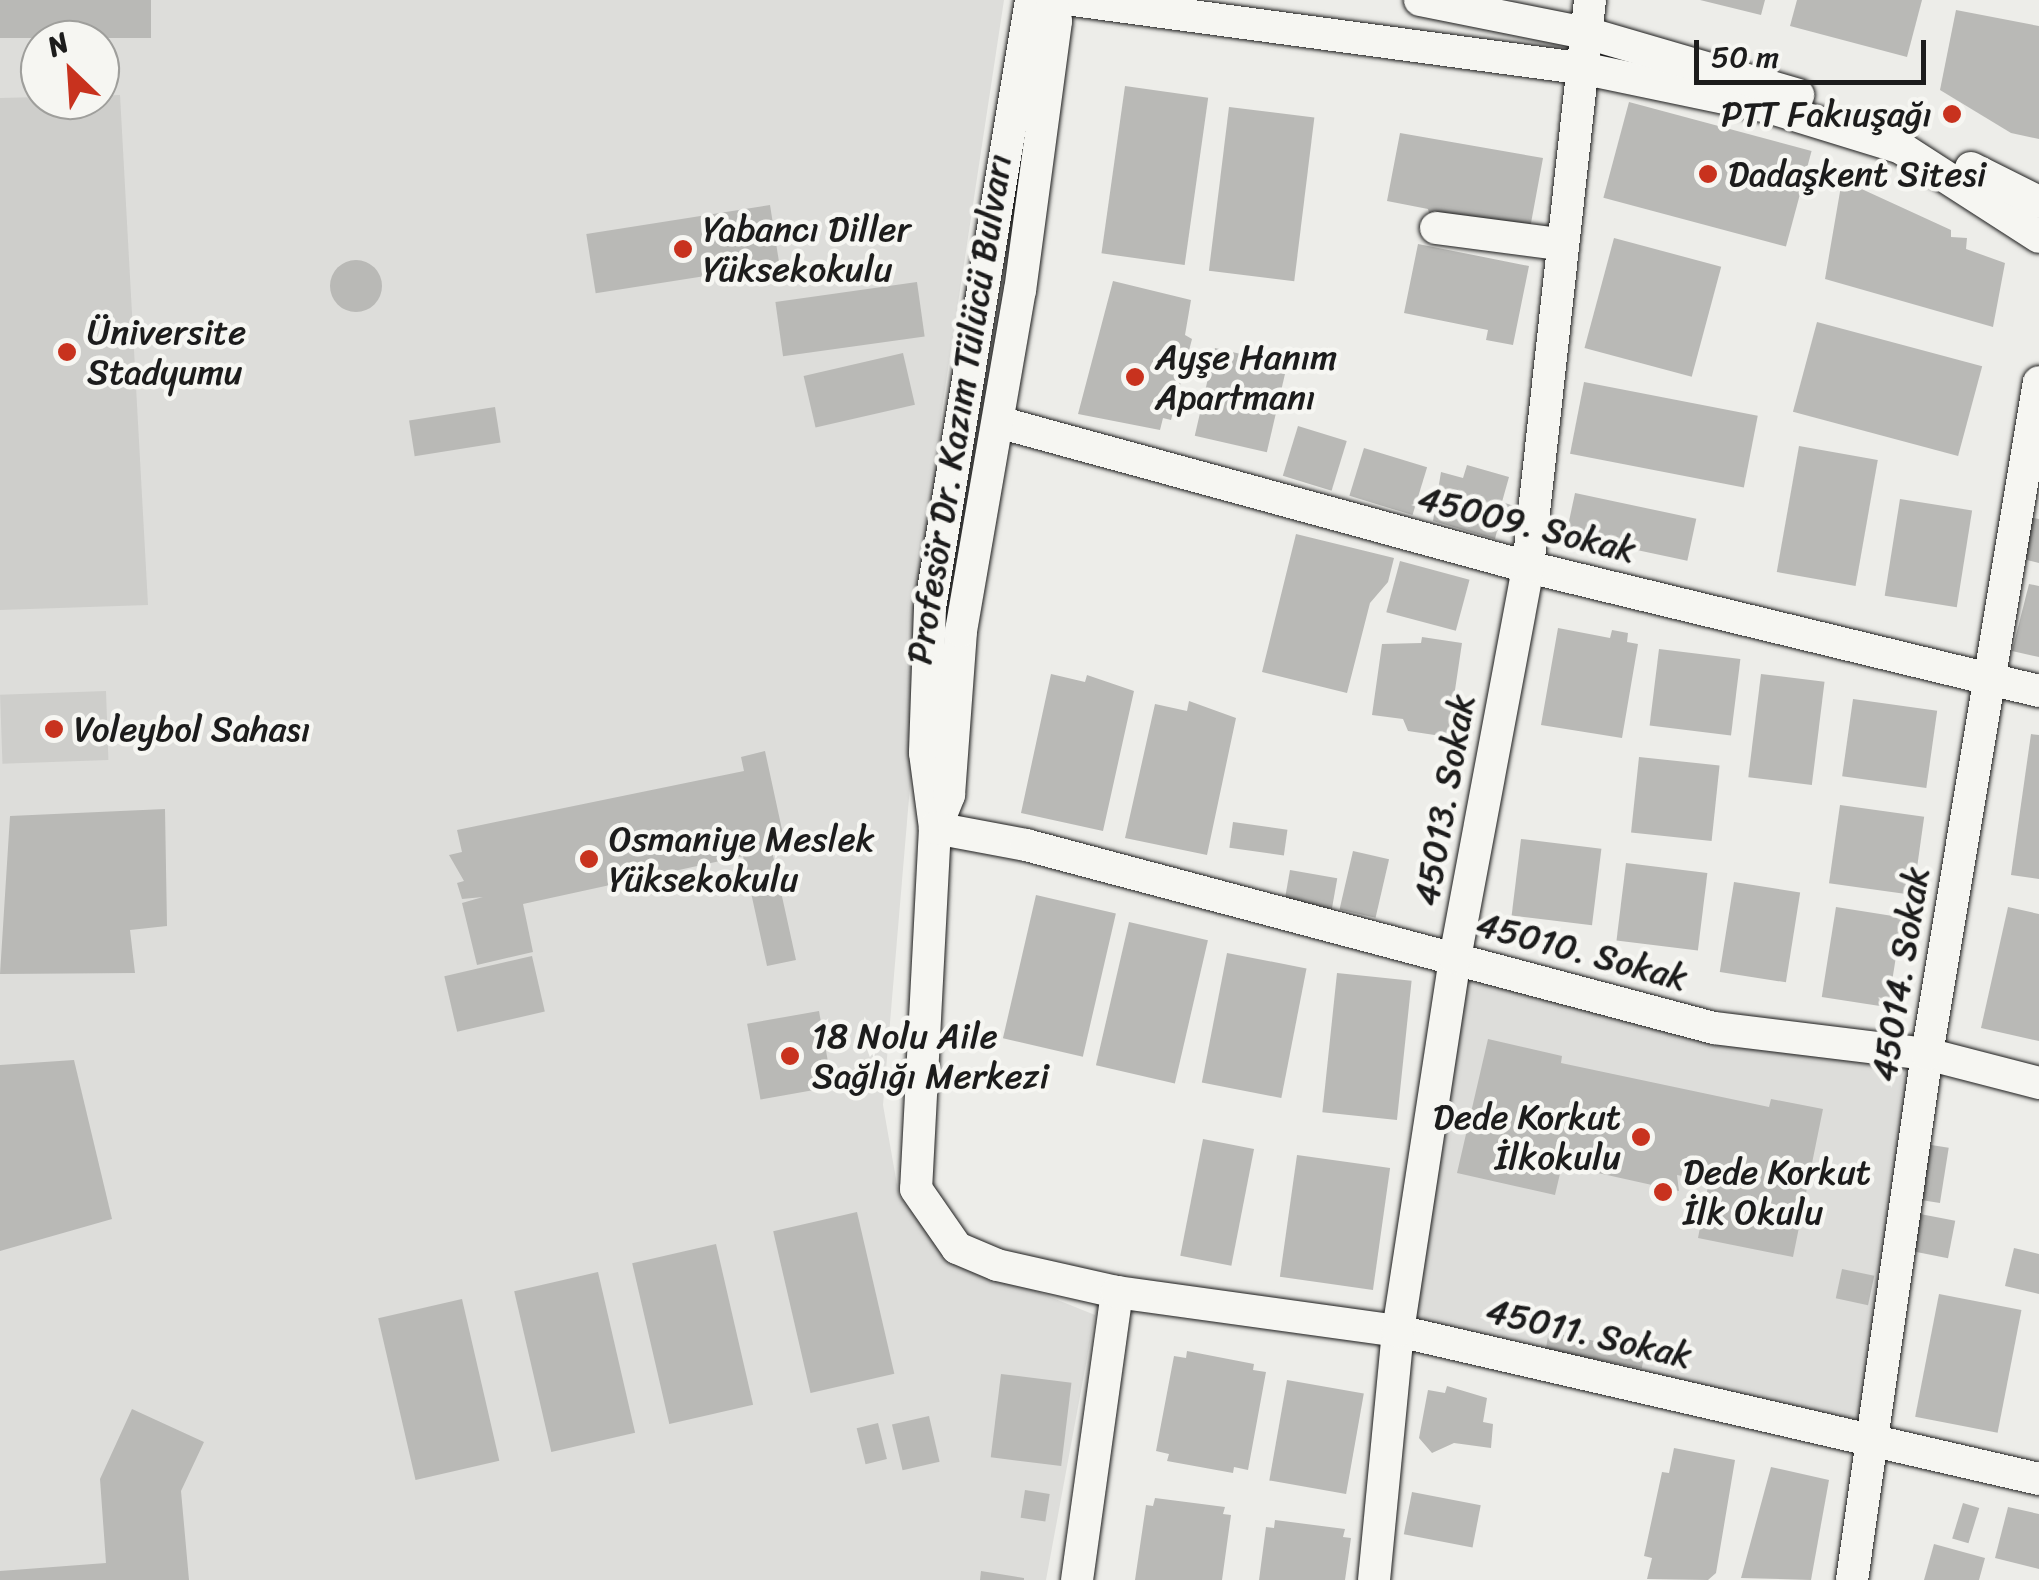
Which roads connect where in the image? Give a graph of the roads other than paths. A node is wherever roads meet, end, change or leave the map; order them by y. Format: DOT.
graph roads {
  1 [pos="1072,0"];
  2 [pos="1420,0"];
  3 [pos="1590,0"];
  4 [pos="1037,1"];
  5 [pos="1590,34"];
  6 [pos="1586,69"];
  7 [pos="2039,202"];
  8 [pos="1436,228"];
  9 [pos="2039,237"];
  10 [pos="1559,244"];
  11 [pos="2039,382"];
  12 [pos="998,422"];
  13 [pos="1528,567"];
  14 [pos="1988,678"];
  15 [pos="2039,691"];
  16 [pos="935,828"];
  17 [pos="1456,958"];
  18 [pos="1928,1054"];
  19 [pos="2039,1084"];
  20 [pos="1117,1292"];
  21 [pos="1398,1331"];
  22 [pos="1871,1438"];
  23 [pos="2039,1479"];
  24 [pos="1077,1580"];
  25 [pos="1374,1580"];
  26 [pos="1852,1580"];
  1 -- 6 [label="street"];
  2 -- 5 [label="street"];
  3 -- 5 [label="street, 45013. Sokak"];
  4 -- 12 [label="street, Profesör Dr. Kazım Tülücü Bulvarı"];
  4 -- 16 [label="street, Profesör Dr. Kazım Tülücü Bulvarı"];
  5 -- 6 [label="street, 45013. Sokak"];
  5 -- 7 [label="street"];
  6 -- 9 [label="street"];
  6 -- 10 [label="street, 45013. Sokak"];
  8 -- 10 [label="street"];
  10 -- 13 [label="street, 45013. Sokak"];
  11 -- 14 [label="street, 45014. Sokak"];
  12 -- 13 [label="street, 45009. Sokak"];
  12 -- 16 [label="street, Profesör Dr. Kazım Tülücü Bulvarı"];
  13 -- 14 [label="street, 45009. Sokak"];
  13 -- 17 [label="street, 45013. Sokak"];
  14 -- 15 [label="street, 45009. Sokak"];
  14 -- 18 [label="street, 45014. Sokak"];
  16 -- 17 [label="street, 45010. Sokak"];
  16 -- 20 [label="street, Profesör Dr. Kazım Tülücü Bulvarı"];
  17 -- 18 [label="street, 45010. Sokak"];
  17 -- 21 [label="street, 45013. Sokak"];
  18 -- 19 [label="street, 45010. Sokak"];
  18 -- 22 [label="street, 45014. Sokak"];
  20 -- 21 [label="street, 45011. Sokak"];
  20 -- 24 [label="street"];
  21 -- 22 [label="street, 45011. Sokak"];
  21 -- 25 [label="street, 45013. Sokak"];
  22 -- 23 [label="street, 45011. Sokak"];
  22 -- 26 [label="street, 45014. Sokak"];
}
